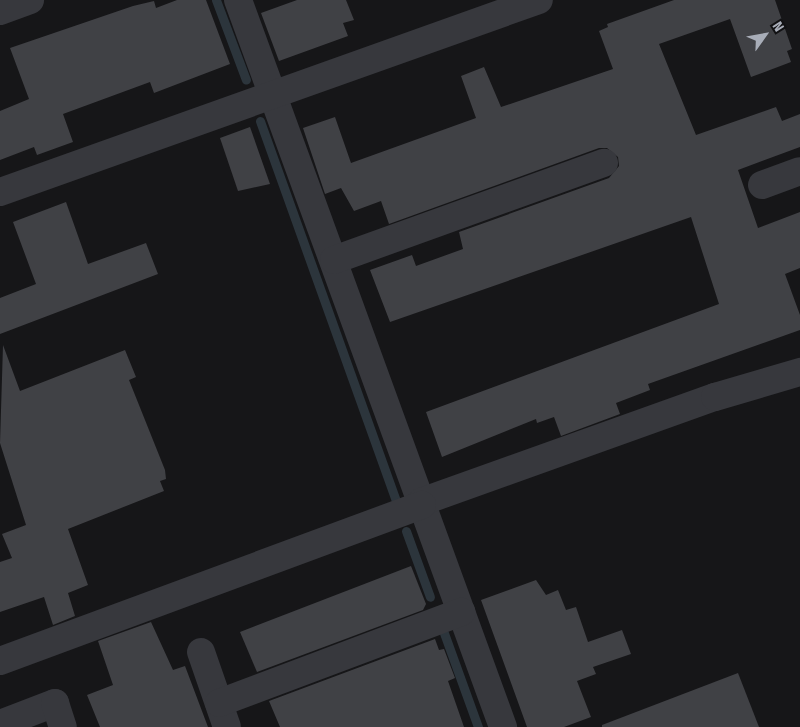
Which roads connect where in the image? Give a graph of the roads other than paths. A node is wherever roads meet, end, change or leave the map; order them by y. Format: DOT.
graph roads {
  1 [pos="30,0"];
  2 [pos="538,0"];
  3 [pos="242,1"];
  4 [pos="0,11"];
  5 [pos="273,94"];
  6 [pos="604,163"];
  7 [pos="800,171"];
  8 [pos="762,185"];
  9 [pos="0,192"];
  10 [pos="334,260"];
  11 [pos="800,372"];
  12 [pos="422,503"];
  13 [pos="461,612"];
  14 [pos="201,652"];
  15 [pos="0,661"];
  16 [pos="223,715"];
  17 [pos="0,724"];
  18 [pos="63,727"];
  19 [pos="503,727"];
  1 -- 4 [label="street"];
  2 -- 5 [label="street"];
  3 -- 5 [label="street"];
  5 -- 9 [label="street"];
  5 -- 10 [label="street"];
  6 -- 10 [label="street"];
  7 -- 8 [label="street"];
  10 -- 12 [label="street"];
  11 -- 12 [label="street"];
  12 -- 13 [label="street"];
  12 -- 15 [label="street"];
  13 -- 16 [label="street"];
  13 -- 19 [label="street"];
  14 -- 16 [label="street"];
  17 -- 18 [label="street"];
}
